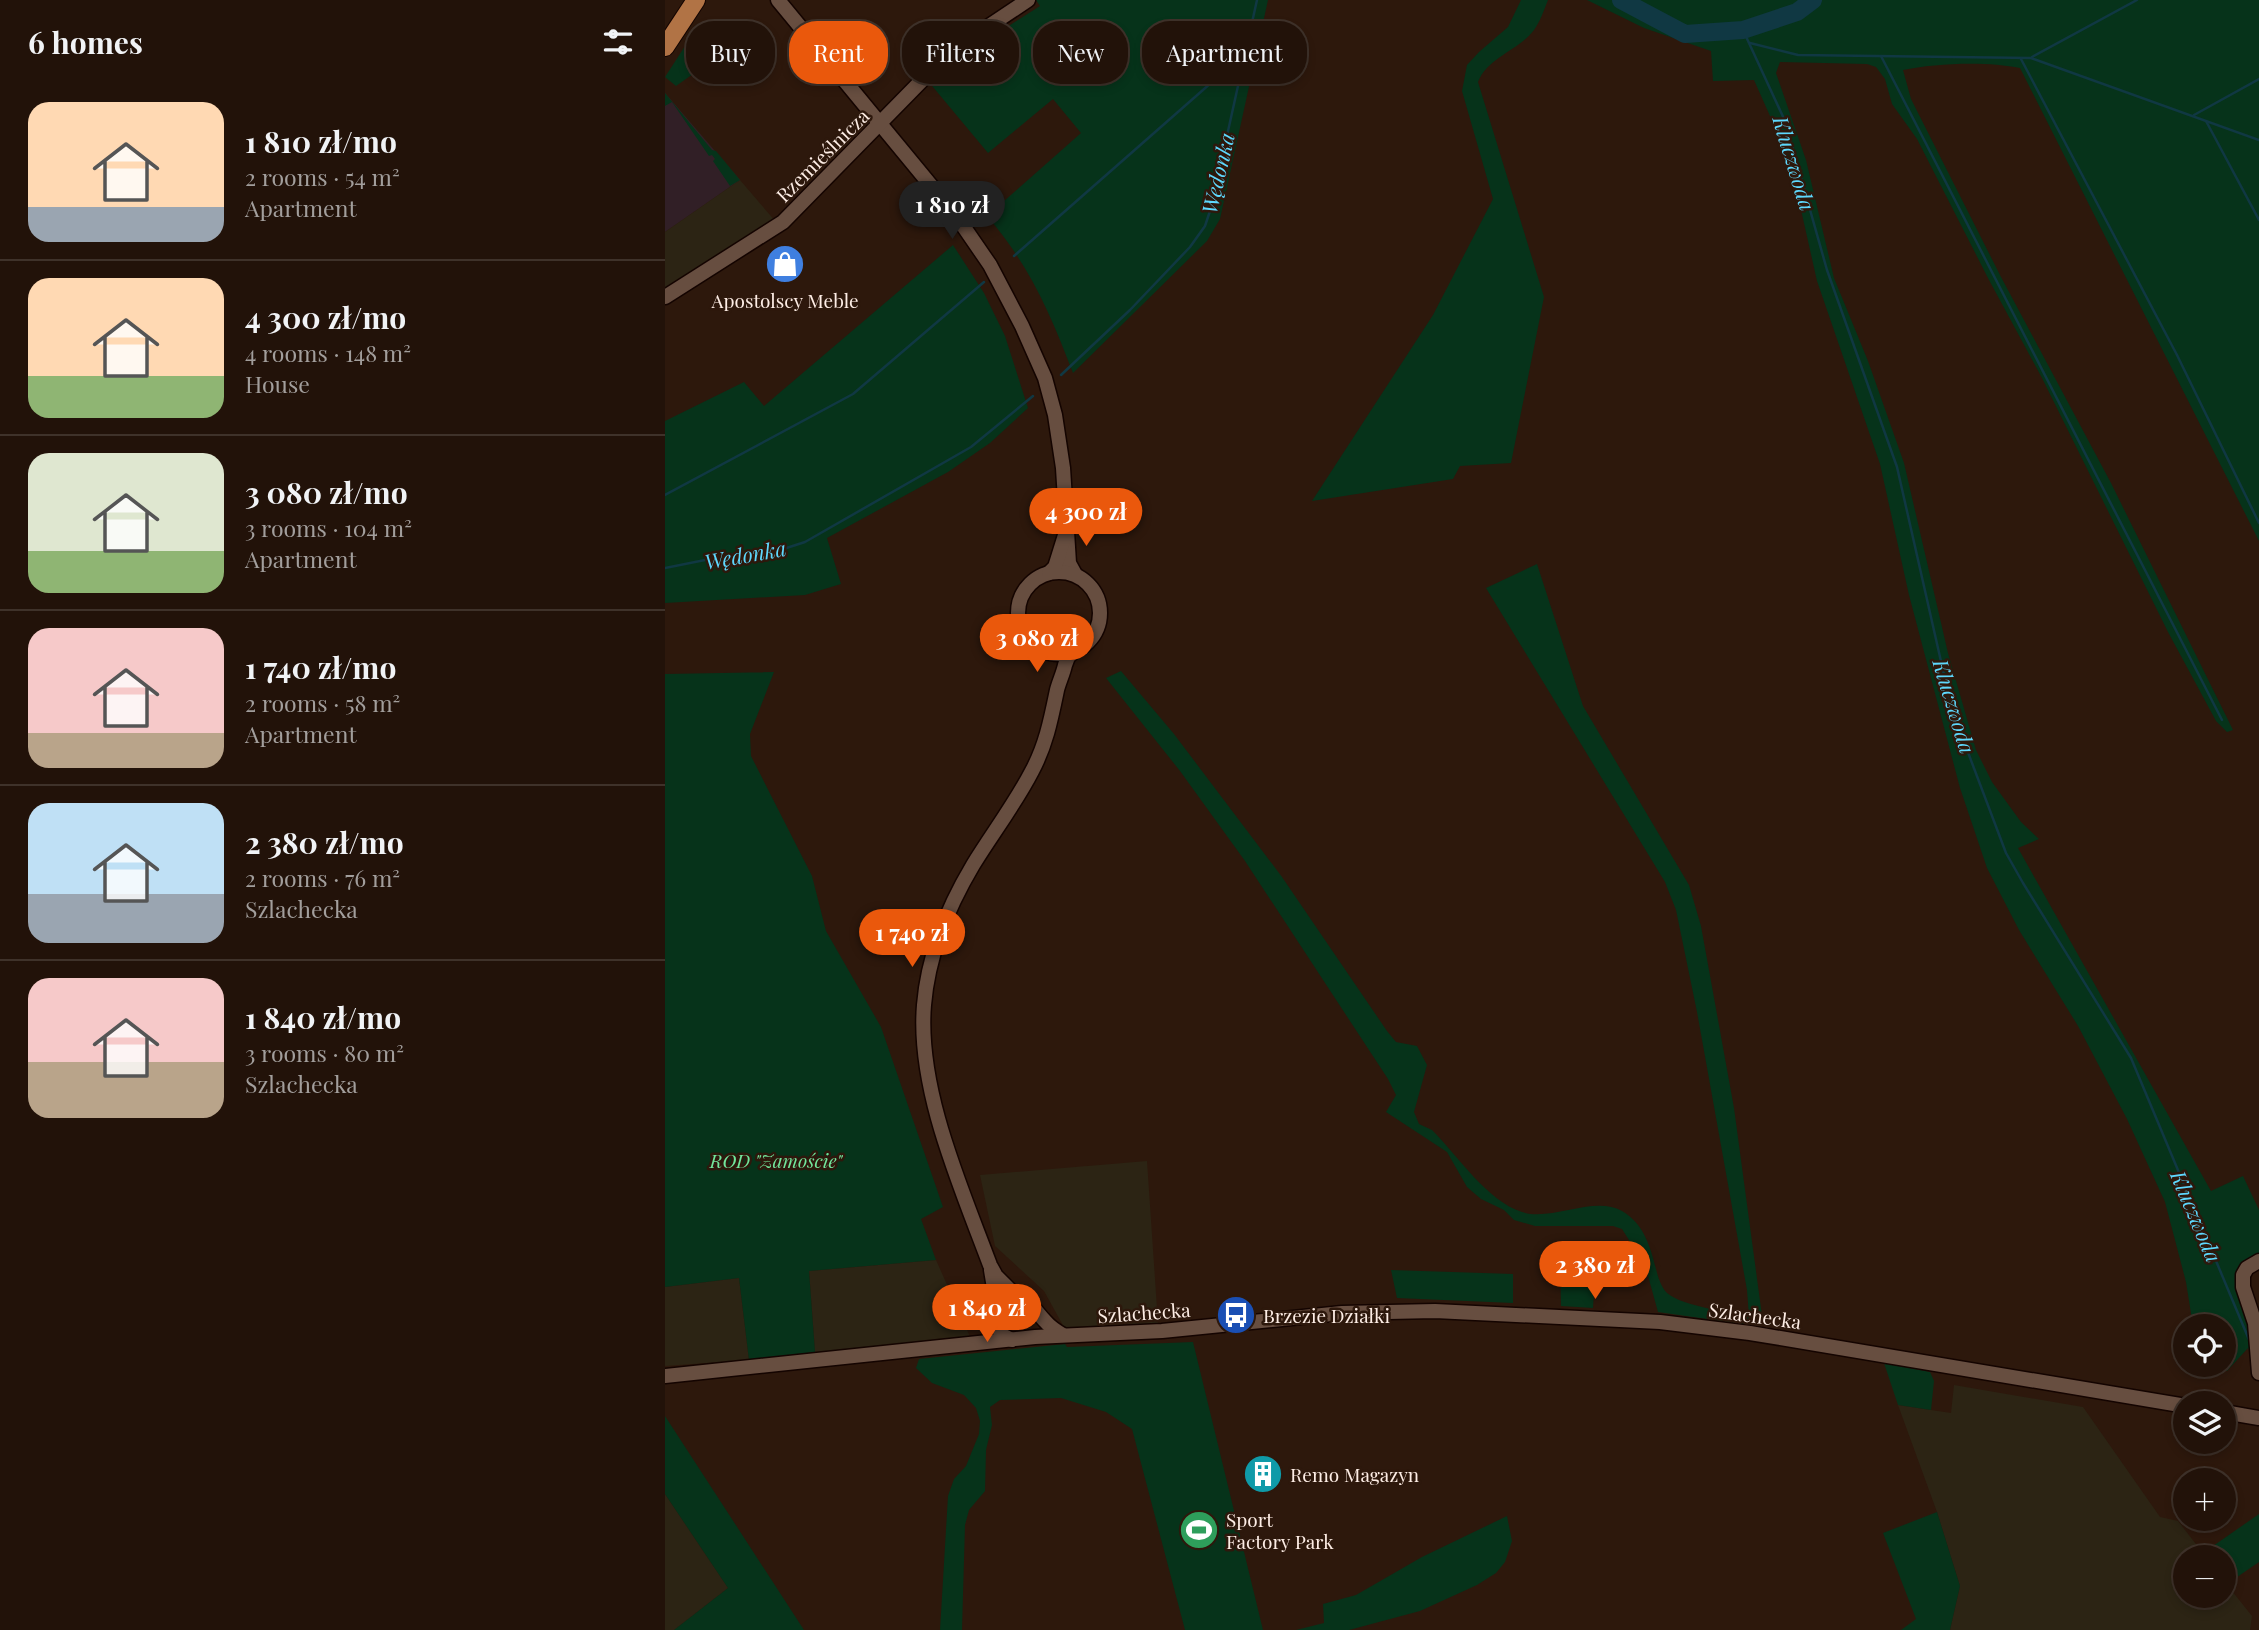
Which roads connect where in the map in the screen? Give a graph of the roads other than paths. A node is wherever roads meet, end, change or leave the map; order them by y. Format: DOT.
graph roads {
  1 [pos="1028,0"];
  2 [pos="780,1"];
  3 [pos="696,2"];
  4 [pos="665,47"];
  5 [pos="881,123"];
  6 [pos="665,297"];
  7 [pos="1067,531"];
  8 [pos="1049,573"];
  9 [pos="1075,574"];
  10 [pos="1039,648"];
  11 [pos="1075,650"];
  12 [pos="1058,688"];
  13 [pos="2259,1261"];
  14 [pos="990,1265"];
  15 [pos="1019,1299"];
  16 [pos="1037,1312"];
  17 [pos="997,1316"];
  18 [pos="1063,1335"];
  19 [pos="1017,1339"];
  20 [pos="975,1344"];
  21 [pos="2259,1373"];
  22 [pos="665,1376"];
  23 [pos="2173,1404"];
  24 [pos="2236,1414"];
  25 [pos="2259,1418"];
  1 -- 5 [label="street, Rzemieślnicza"];
  2 -- 5 [label="street"];
  3 -- 4 [label="main road"];
  5 -- 6 [label="street, Rzemieślnicza"];
  5 -- 7 [label="street"];
  7 -- 8 [label="street"];
  7 -- 9 [label="street"];
  8 -- 9 [label="street"];
  8 -- 10 [label="street"];
  9 -- 11 [label="street"];
  10 -- 11 [label="street"];
  10 -- 12 [label="street"];
  11 -- 12 [label="street"];
  12 -- 14 [label="street"];
  13 -- 21 [label="street"];
  14 -- 15 [label="street"];
  14 -- 17 [label="street"];
  15 -- 16 [label="street"];
  15 -- 17 [label="street"];
  16 -- 18 [label="street"];
  16 -- 19 [label="street"];
  17 -- 19 [label="street"];
  17 -- 20 [label="street"];
  18 -- 19 [label="street, Szlachecka"];
  18 -- 23 [label="street, Szlachecka"];
  19 -- 20 [label="street, Szlachecka"];
  20 -- 22 [label="street, Szlachecka"];
  24 -- 25 [label="street"];
}
